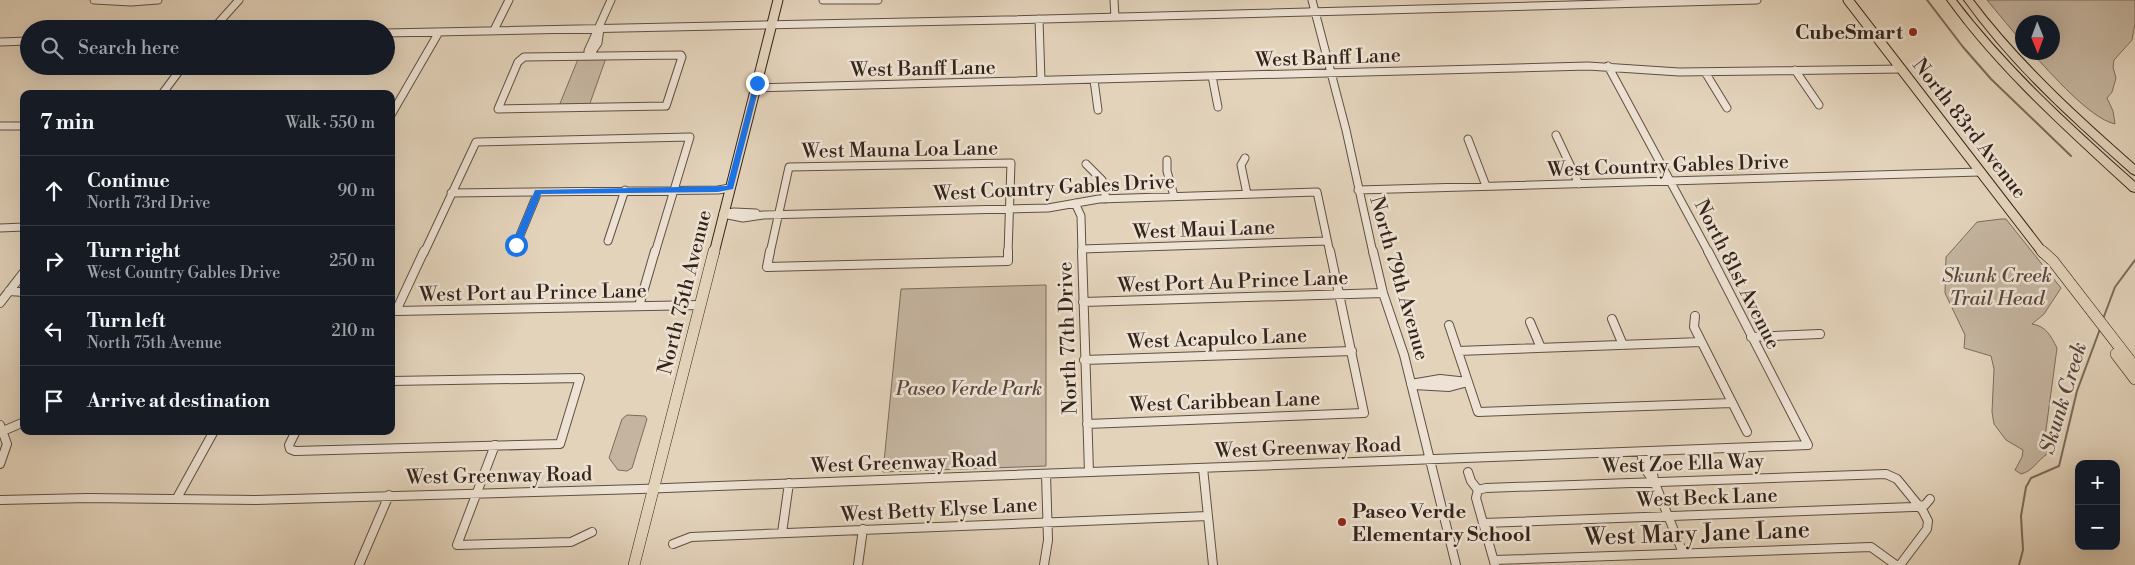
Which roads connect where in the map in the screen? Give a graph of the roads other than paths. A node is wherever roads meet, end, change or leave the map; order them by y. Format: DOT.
graph roads {
  1 [pos="94,0"];
  2 [pos="158,0"];
  3 [pos="239,0"];
  4 [pos="510,0"];
  5 [pos="611,0"];
  6 [pos="778,0"];
  7 [pos="823,0"];
  8 [pos="878,0"];
  9 [pos="1114,0"];
  10 [pos="1312,0"];
  11 [pos="1757,0"];
  12 [pos="1848,0"];
  13 [pos="1951,0"];
  14 [pos="1968,0"];
  15 [pos="1315,10"];
  16 [pos="1115,17"];
  17 [pos="1040,19"];
  18 [pos="221,20"];
  19 [pos="772,24"];
  20 [pos="600,28"];
  21 [pos="494,30"];
  22 [pos="439,32"];
  23 [pos="395,33"];
  24 [pos="20,41"];
  25 [pos="0,42"];
  26 [pos="589,56"];
  27 [pos="1608,66"];
  28 [pos="1901,69"];
  29 [pos="1795,70"];
  30 [pos="1705,72"];
  31 [pos="1331,73"];
  32 [pos="177,75"];
  33 [pos="1212,76"];
  34 [pos="1094,80"];
  35 [pos="1041,81"];
  36 [pos="756,88"];
  37 [pos="165,90"];
  38 [pos="395,104"];
  39 [pos="1819,105"];
  40 [pos="1218,107"];
  41 [pos="1728,108"];
  42 [pos="1098,110"];
  43 [pos="0,126"];
  44 [pos="20,126"];
  45 [pos="1556,135"];
  46 [pos="1468,140"];
  47 [pos="1245,158"];
  48 [pos="1167,160"];
  49 [pos="1086,164"];
  50 [pos="2135,171"];
  51 [pos="1980,172"];
  52 [pos="1672,181"];
  53 [pos="1579,184"];
  54 [pos="1486,186"];
  55 [pos="730,188"];
  56 [pos="2135,188"];
  57 [pos="675,189"];
  58 [pos="625,190"];
  59 [pos="1358,190"];
  60 [pos="538,192"];
  61 [pos="451,194"];
  62 [pos="1247,194"];
  63 [pos="1174,196"];
  64 [pos="1106,198"];
  65 [pos="1075,203"];
  66 [pos="1010,209"];
  67 [pos="724,214"];
  68 [pos="779,215"];
  69 [pos="20,227"];
  70 [pos="0,228"];
  71 [pos="608,241"];
  72 [pos="1327,241"];
  73 [pos="516,245"];
  74 [pos="1082,249"];
  75 [pos="20,277"];
  76 [pos="9,291"];
  77 [pos="20,292"];
  78 [pos="1384,293"];
  79 [pos="1339,294"];
  80 [pos="1083,302"];
  81 [pos="0,303"];
  82 [pos="701,305"];
  83 [pos="639,306"];
  84 [pos="1694,316"];
  85 [pos="1612,319"];
  86 [pos="1530,322"];
  87 [pos="1449,324"];
  88 [pos="1820,334"];
  89 [pos="1751,336"];
  90 [pos="1701,342"];
  91 [pos="1623,345"];
  92 [pos="1541,348"];
  93 [pos="1352,351"];
  94 [pos="1458,351"];
  95 [pos="1084,360"];
  96 [pos="2134,374"];
  97 [pos="395,381"];
  98 [pos="1468,382"];
  99 [pos="1411,384"];
  100 [pos="1732,402"];
  101 [pos="20,423"];
  102 [pos="1087,424"];
  103 [pos="2,428"];
  104 [pos="1746,432"];
  105 [pos="212,435"];
  106 [pos="294,435"];
  107 [pos="495,445"];
  108 [pos="1808,445"];
  109 [pos="1641,452"];
  110 [pos="1432,460"];
  111 [pos="0,464"];
  112 [pos="1203,468"];
  113 [pos="1089,472"];
  114 [pos="1468,472"];
  115 [pos="1046,474"];
  116 [pos="1654,481"];
  117 [pos="789,484"];
  118 [pos="654,488"];
  119 [pos="1478,490"];
  120 [pos="477,493"];
  121 [pos="389,495"];
  122 [pos="177,498"];
  123 [pos="0,500"];
  124 [pos="1930,500"];
  125 [pos="1919,506"];
  126 [pos="1208,516"];
  127 [pos="1668,516"];
  128 [pos="1048,522"];
  129 [pos="1483,523"];
  130 [pos="863,529"];
  131 [pos="592,532"];
  132 [pos="782,533"];
  133 [pos="673,544"];
  134 [pos="1683,554"];
  135 [pos="1494,563"];
  136 [pos="359,565"];
  137 [pos="634,565"];
  138 [pos="858,565"];
  139 [pos="1044,565"];
  140 [pos="1213,565"];
  141 [pos="1456,565"];
  142 [pos="1896,565"];
  143 [pos="1900,565"];
  1 -- 2 [label="street"];
  3 -- 18 [label="street"];
  4 -- 21 [label="street"];
  5 -- 20 [label="street"];
  6 -- 19 [label="main road, North 75th Avenue"];
  7 -- 8 [label="street"];
  9 -- 16 [label="street"];
  10 -- 15 [label="street, North 79th Avenue"];
  11 -- 15 [label="street"];
  12 -- 28 [label="main road, North 83rd Avenue"];
  13 -- 56 [label="highway"];
  14 -- 50 [label="highway"];
  15 -- 16 [label="street"];
  15 -- 31 [label="street, North 79th Avenue"];
  16 -- 17 [label="street"];
  17 -- 19 [label="street"];
  17 -- 35 [label="street"];
  19 -- 20 [label="street"];
  19 -- 36 [label="main road, North 75th Avenue"];
  20 -- 21 [label="street"];
  20 -- 26 [label="street"];
  21 -- 22 [label="street"];
  22 -- 23 [label="street"];
  22 -- 38 [label="street"];
  24 -- 25 [label="street"];
  26 -- 26 [label="street"];
  27 -- 30 [label="street, West Banff Lane"];
  27 -- 31 [label="street, West Banff Lane"];
  27 -- 52 [label="street, North 81st Avenue"];
  28 -- 29 [label="street, West Banff Lane"];
  28 -- 51 [label="main road, North 83rd Avenue"];
  29 -- 30 [label="street, West Banff Lane"];
  29 -- 39 [label="street"];
  30 -- 41 [label="street"];
  31 -- 33 [label="street, West Banff Lane"];
  31 -- 59 [label="street, North 79th Avenue"];
  32 -- 37 [label="street"];
  33 -- 34 [label="street, West Banff Lane"];
  33 -- 40 [label="street"];
  34 -- 35 [label="street, West Banff Lane"];
  34 -- 42 [label="street"];
  35 -- 36 [label="street, West Banff Lane"];
  36 -- 55 [label="main road, North 75th Avenue"];
  43 -- 44 [label="street"];
  45 -- 53 [label="street"];
  46 -- 54 [label="street"];
  47 -- 62 [label="street"];
  48 -- 63 [label="street"];
  49 -- 64 [label="street"];
  51 -- 52 [label="street, West Country Gables Drive"];
  51 -- 96 [label="main road, North 83rd Avenue"];
  52 -- 53 [label="street, West Country Gables Drive"];
  52 -- 89 [label="street, North 81st Avenue"];
  53 -- 54 [label="street, West Country Gables Drive"];
  54 -- 59 [label="street, West Country Gables Drive"];
  55 -- 57 [label="street"];
  55 -- 67 [label="main road, North 75th Avenue"];
  57 -- 58 [label="street"];
  57 -- 61 [label="street"];
  57 -- 83 [label="street"];
  58 -- 60 [label="street"];
  58 -- 71 [label="street"];
  59 -- 78 [label="street, North 79th Avenue"];
  60 -- 61 [label="street"];
  60 -- 73 [label="street"];
  61 -- 83 [label="street, West Port au Prince Lane"];
  62 -- 63 [label="street, West Country Gables Drive"];
  62 -- 72 [label="street, West Country Gables Drive"];
  63 -- 64 [label="street, West Country Gables Drive"];
  64 -- 65 [label="street, West Country Gables Drive"];
  65 -- 66 [label="street, West Country Gables Drive"];
  65 -- 74 [label="street, North 77th Drive"];
  66 -- 68 [label="street, West Country Gables Drive"];
  66 -- 68 [label="street, West Mauna Loa Lane"];
  66 -- 68 [label="street"];
  67 -- 68 [label="street, West Country Gables Drive"];
  67 -- 82 [label="main road, North 75th Avenue"];
  69 -- 70 [label="street"];
  72 -- 74 [label="street, West Maui Lane"];
  72 -- 79 [label="street"];
  74 -- 80 [label="street, North 77th Drive"];
  75 -- 76 [label="street"];
  76 -- 77 [label="street"];
  76 -- 81 [label="street"];
  78 -- 79 [label="street, West Port Au Prince Lane"];
  78 -- 99 [label="street, North 79th Avenue"];
  79 -- 80 [label="street, West Port Au Prince Lane"];
  79 -- 93 [label="street"];
  80 -- 95 [label="street, North 77th Drive"];
  82 -- 83 [label="street, West Port au Prince Lane"];
  82 -- 118 [label="main road, North 75th Avenue"];
  84 -- 90 [label="street"];
  85 -- 91 [label="street"];
  86 -- 92 [label="street"];
  87 -- 94 [label="street"];
  88 -- 89 [label="street"];
  89 -- 108 [label="street, North 81st Avenue"];
  90 -- 91 [label="street"];
  90 -- 100 [label="street"];
  91 -- 92 [label="street"];
  92 -- 94 [label="street"];
  93 -- 95 [label="street, West Acapulco Lane"];
  93 -- 102 [label="street, West Caribbean Lane"];
  94 -- 98 [label="street"];
  95 -- 102 [label="street, North 77th Drive"];
  97 -- 107 [label="street"];
  98 -- 99 [label="street"];
  98 -- 100 [label="street"];
  99 -- 110 [label="street, North 79th Avenue"];
  100 -- 104 [label="street"];
  101 -- 103 [label="street"];
  102 -- 113 [label="street, North 77th Drive"];
  103 -- 111 [label="street"];
  105 -- 122 [label="street"];
  106 -- 107 [label="street"];
  107 -- 120 [label="street"];
  108 -- 109 [label="street, West Greenway Road"];
  109 -- 110 [label="street, West Greenway Road"];
  109 -- 116 [label="street"];
  110 -- 112 [label="street, West Greenway Road"];
  110 -- 141 [label="street, North 79th Avenue"];
  112 -- 113 [label="street, West Greenway Road"];
  112 -- 126 [label="street"];
  113 -- 115 [label="street, West Greenway Road"];
  114 -- 119 [label="street"];
  115 -- 117 [label="street, West Greenway Road"];
  115 -- 128 [label="street"];
  116 -- 119 [label="street, West Zoe Ella Way"];
  116 -- 125 [label="street, West Zoe Ella Way"];
  116 -- 127 [label="street"];
  117 -- 118 [label="street, West Greenway Road"];
  117 -- 132 [label="street"];
  118 -- 120 [label="street, West Greenway Road"];
  118 -- 137 [label="main road, North 75th Avenue"];
  119 -- 129 [label="street"];
  120 -- 121 [label="street, West Greenway Road"];
  120 -- 131 [label="street"];
  121 -- 122 [label="street, West Greenway Road"];
  121 -- 136 [label="street"];
  122 -- 123 [label="street, West Greenway Road"];
  124 -- 125 [label="street, West Beck Lane"];
  125 -- 127 [label="street, West Beck Lane"];
  125 -- 143 [label="street"];
  126 -- 128 [label="street, West Betty Elyse Lane"];
  126 -- 140 [label="street"];
  127 -- 129 [label="street, West Beck Lane"];
  127 -- 134 [label="street"];
  128 -- 130 [label="street, West Betty Elyse Lane"];
  128 -- 139 [label="street"];
  129 -- 135 [label="street"];
  130 -- 132 [label="street, West Betty Elyse Lane"];
  130 -- 138 [label="street"];
  132 -- 133 [label="street, West Betty Elyse Lane"];
  134 -- 135 [label="street, West Mary Jane Lane"];
  134 -- 142 [label="street, West Mary Jane Lane"];
}
